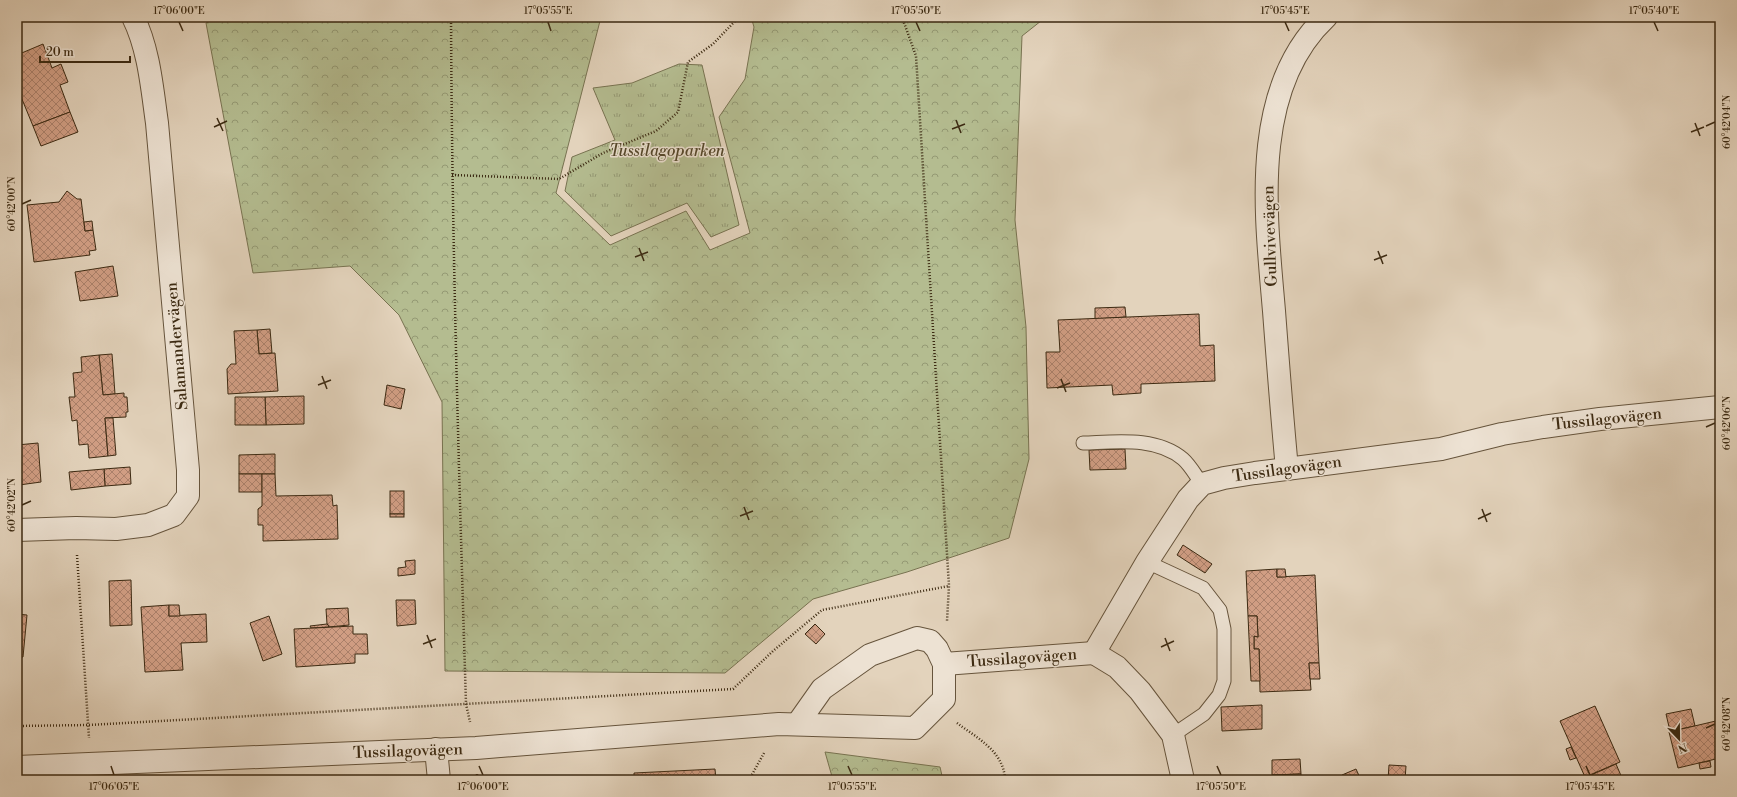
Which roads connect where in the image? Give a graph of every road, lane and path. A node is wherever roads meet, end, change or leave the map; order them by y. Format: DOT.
graph roads {
  1 [pos="132,17"];
  2 [pos="451,17"];
  3 [pos="739,17"];
  4 [pos="902,17"];
  5 [pos="1326,17"];
  6 [pos="452,175"];
  7 [pos="1720,407"];
  8 [pos="1083,443"];
  9 [pos="1287,469"];
  10 [pos="1202,484"];
  11 [pos="76,528"];
  12 [pos="17,530"];
  13 [pos="1147,562"];
  14 [pos="949,586"];
  15 [pos="1094,653"];
  16 [pos="944,664"];
  17 [pos="466,704"];
  18 [pos="936,707"];
  19 [pos="798,723"];
  20 [pos="89,725"];
  21 [pos="17,726"];
  22 [pos="1173,735"];
  23 [pos="476,748"];
  24 [pos="436,749"];
  25 [pos="17,767"];
  26 [pos="439,780"];
  27 [pos="477,780"];
  28 [pos="1005,780"];
  29 [pos="1183,780"];
  1 -- 11 [label="street, Salamandervägen"];
  2 -- 6 [label="path"];
  3 -- 6 [label="path"];
  4 -- 14 [label="path"];
  5 -- 9 [label="street, Gullvivevägen"];
  6 -- 17 [label="path"];
  7 -- 9 [label="street, Tussilagovägen"];
  8 -- 10 [label="lane"];
  9 -- 10 [label="street, Tussilagovägen"];
  10 -- 13 [label="street, Tussilagovägen"];
  11 -- 12 [label="street, Salamandervägen"];
  11 -- 20 [label="path"];
  13 -- 15 [label="street, Tussilagovägen"];
  13 -- 22 [label="lane"];
  14 -- 16 [label="path"];
  14 -- 17 [label="path"];
  15 -- 16 [label="street, Tussilagovägen"];
  15 -- 22 [label="street"];
  16 -- 18 [label="street, Tussilagovägen"];
  16 -- 19 [label="street, Tussilagovägen"];
  17 -- 20 [label="path"];
  17 -- 23 [label="path"];
  18 -- 19 [label="street, Tussilagovägen"];
  18 -- 28 [label="path"];
  19 -- 23 [label="street, Tussilagovägen"];
  20 -- 21 [label="path"];
  22 -- 29 [label="street"];
  23 -- 24 [label="street, Tussilagovägen"];
  23 -- 27 [label="path"];
  24 -- 25 [label="street, Tussilagovägen"];
  24 -- 26 [label="street"];
}
